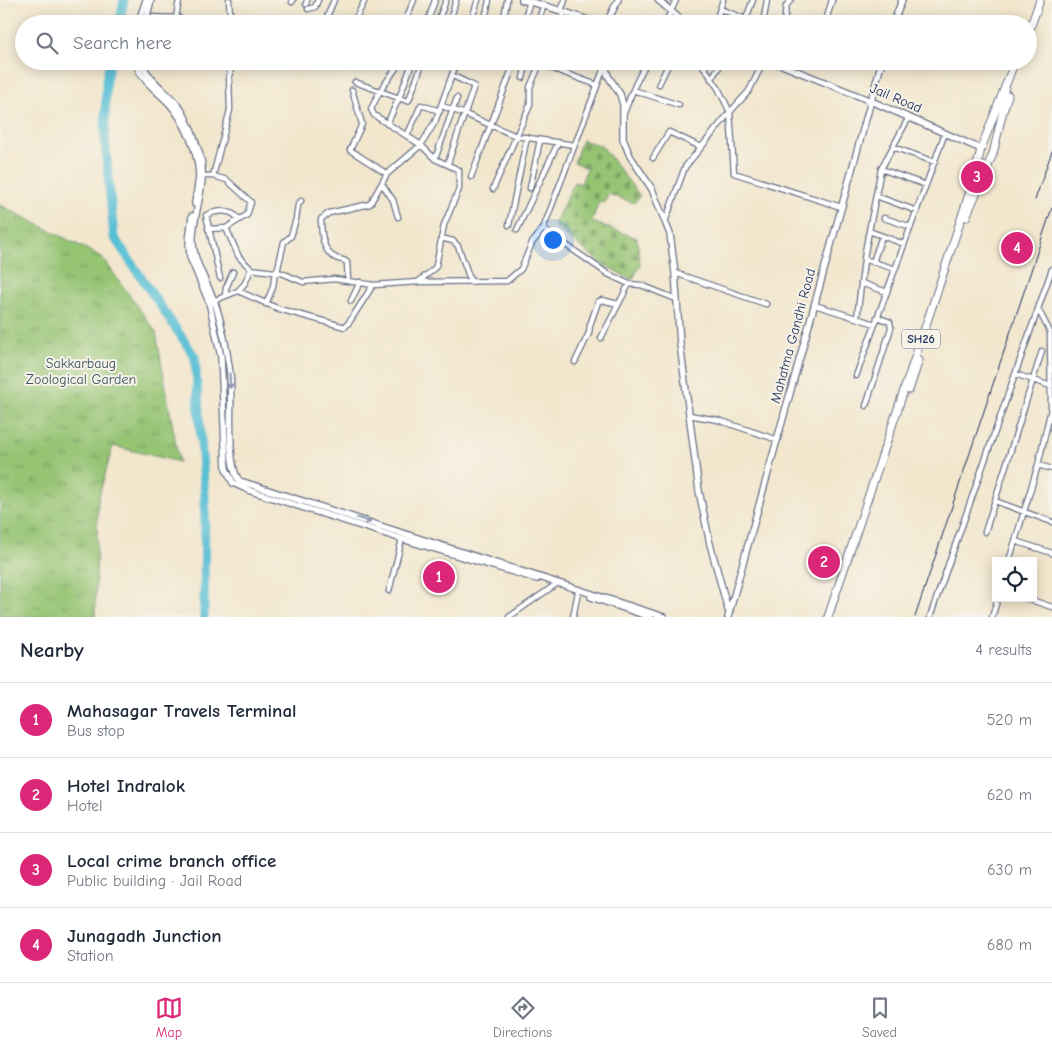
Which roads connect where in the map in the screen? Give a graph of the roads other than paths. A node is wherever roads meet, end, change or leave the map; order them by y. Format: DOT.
graph roads {
  1 [pos="146,0"];
  2 [pos="151,0"];
  3 [pos="179,0"];
  4 [pos="229,0"];
  5 [pos="318,0"];
  6 [pos="334,0"];
  7 [pos="365,0"];
  8 [pos="414,0"];
  9 [pos="435,0"];
  10 [pos="446,0"];
  11 [pos="456,0"];
  12 [pos="478,0"];
  13 [pos="489,0"];
  14 [pos="507,0"];
  15 [pos="522,0"];
  16 [pos="565,0"];
  17 [pos="618,0"];
  18 [pos="658,0"];
  19 [pos="676,0"];
  20 [pos="723,0"];
  21 [pos="753,0"];
  22 [pos="768,0"];
  23 [pos="791,0"];
  24 [pos="832,0"];
  25 [pos="902,0"];
  26 [pos="1036,0"];
  27 [pos="1040,0"];
  28 [pos="530,1"];
  29 [pos="307,4"];
  30 [pos="546,4"];
  31 [pos="720,9"];
  32 [pos="562,12"];
  33 [pos="671,13"];
  34 [pos="141,15"];
  35 [pos="147,15"];
  36 [pos="176,15"];
  37 [pos="230,15"];
  38 [pos="328,15"];
  39 [pos="358,15"];
  40 [pos="408,15"];
  41 [pos="430,15"];
  42 [pos="440,15"];
  43 [pos="451,15"];
  44 [pos="473,15"];
  45 [pos="486,15"];
  46 [pos="504,15"];
  47 [pos="526,15"];
  48 [pos="562,15"];
  49 [pos="569,15"];
  50 [pos="610,15"];
  51 [pos="674,15"];
  52 [pos="718,15"];
  53 [pos="732,15"];
  54 [pos="747,15"];
  55 [pos="765,15"];
  56 [pos="785,15"];
  57 [pos="828,15"];
  58 [pos="896,15"];
  59 [pos="1031,15"];
  60 [pos="1035,15"];
  61 [pos="139,70"];
  62 [pos="145,70"];
  63 [pos="232,70"];
  64 [pos="395,70"];
  65 [pos="410,70"];
  66 [pos="420,70"];
  67 [pos="455,70"];
  68 [pos="512,70"];
  69 [pos="524,70"];
  70 [pos="537,70"];
  71 [pos="558,70"];
  72 [pos="602,70"];
  73 [pos="606,70"];
  74 [pos="642,70"];
  75 [pos="666,70"];
  76 [pos="706,70"];
  77 [pos="717,70"];
  78 [pos="760,70"];
  79 [pos="798,70"];
  80 [pos="880,70"];
  81 [pos="1013,70"];
  82 [pos="1014,70"];
  83 [pos="453,76"];
  84 [pos="522,78"];
  85 [pos="711,79"];
  86 [pos="355,82"];
  87 [pos="659,84"];
  88 [pos="597,85"];
  89 [pos="352,90"];
  90 [pos="633,90"];
  91 [pos="380,91"];
  92 [pos="399,98"];
  93 [pos="457,98"];
  94 [pos="871,101"];
  95 [pos="679,105"];
  96 [pos="442,106"];
  97 [pos="452,109"];
  98 [pos="440,111"];
  99 [pos="730,112"];
  100 [pos="465,114"];
  101 [pos="623,117"];
  102 [pos="908,117"];
  103 [pos="387,124"];
  104 [pos="492,125"];
  105 [pos="989,132"];
  106 [pos="945,133"];
  107 [pos="997,134"];
  108 [pos="408,136"];
  109 [pos="516,136"];
  110 [pos="527,137"];
  111 [pos="540,140"];
  112 [pos="558,143"];
  113 [pos="421,145"];
  114 [pos="574,145"];
  115 [pos="701,147"];
  116 [pos="893,148"];
  117 [pos="981,149"];
  118 [pos="653,158"];
  119 [pos="434,159"];
  120 [pos="978,160"];
  121 [pos="935,162"];
  122 [pos="448,163"];
  123 [pos="989,163"];
  124 [pos="881,169"];
  125 [pos="387,174"];
  126 [pos="201,176"];
  127 [pos="214,176"];
  128 [pos="471,177"];
  129 [pos="382,184"];
  130 [pos="926,186"];
  131 [pos="530,188"];
  132 [pos="493,189"];
  133 [pos="876,196"];
  134 [pos="301,201"];
  135 [pos="841,207"];
  136 [pos="917,210"];
  137 [pos="398,217"];
  138 [pos="884,218"];
  139 [pos="238,219"];
  140 [pos="665,222"];
  141 [pos="509,225"];
  142 [pos="910,227"];
  143 [pos="226,228"];
  144 [pos="208,229"];
  145 [pos="516,230"];
  146 [pos="543,230"];
  147 [pos="869,231"];
  148 [pos="882,236"];
  149 [pos="442,238"];
  150 [pos="904,244"];
  151 [pos="864,259"];
  152 [pos="873,262"];
  153 [pos="251,269"];
  154 [pos="895,269"];
  155 [pos="1052,269"];
  156 [pos="233,272"];
  157 [pos="276,272"];
  158 [pos="675,273"];
  159 [pos="220,278"];
  160 [pos="348,281"];
  161 [pos="360,282"];
  162 [pos="418,282"];
  163 [pos="471,282"];
  164 [pos="861,283"];
  165 [pos="629,284"];
  166 [pos="373,285"];
  167 [pos="238,291"];
  168 [pos="886,292"];
  169 [pos="225,296"];
  170 [pos="676,299"];
  171 [pos="211,301"];
  172 [pos="351,301"];
  173 [pos="266,304"];
  174 [pos="618,304"];
  175 [pos="766,304"];
  176 [pos="814,305"];
  177 [pos="1038,309"];
  178 [pos="877,317"];
  179 [pos="857,318"];
  180 [pos="875,324"];
  181 [pos="1051,330"];
  182 [pos="602,338"];
  183 [pos="1042,350"];
  184 [pos="575,362"];
  185 [pos="1015,374"];
  186 [pos="856,376"];
  187 [pos="1051,378"];
  188 [pos="1032,379"];
  189 [pos="1051,386"];
  190 [pos="866,406"];
  191 [pos="1052,409"];
  192 [pos="689,415"];
  193 [pos="778,440"];
  194 [pos="1038,465"];
  195 [pos="1052,469"];
  196 [pos="995,500"];
  197 [pos="1024,512"];
  198 [pos="1052,522"];
  199 [pos="985,532"];
  200 [pos="402,540"];
  201 [pos="1015,541"];
  202 [pos="1052,553"];
  203 [pos="1010,557"];
  204 [pos="555,585"];
  205 [pos="389,591"];
  206 [pos="578,592"];
  207 [pos="997,602"];
  208 [pos="1037,602"];
  209 [pos="1052,606"];
  210 [pos="728,615"];
  211 [pos="509,617"];
  212 [pos="574,617"];
  213 [pos="650,617"];
  214 [pos="664,617"];
  215 [pos="828,617"];
  216 [pos="832,617"];
  217 [pos="930,617"];
  218 [pos="992,617"];
  1 -- 34 [label="main road"];
  2 -- 35 [label="main road"];
  3 -- 36 [label="street"];
  4 -- 37 [label="street"];
  5 -- 29 [label="street"];
  6 -- 38 [label="street"];
  7 -- 39 [label="street"];
  8 -- 40 [label="street"];
  9 -- 41 [label="street"];
  10 -- 42 [label="street"];
  11 -- 43 [label="street"];
  12 -- 44 [label="street"];
  13 -- 45 [label="street"];
  14 -- 46 [label="street"];
  15 -- 28 [label="main road"];
  16 -- 32 [label="street"];
  17 -- 50 [label="main road"];
  18 -- 33 [label="main road"];
  19 -- 33 [label="street"];
  20 -- 31 [label="street"];
  21 -- 54 [label="street"];
  22 -- 55 [label="street"];
  23 -- 56 [label="street"];
  24 -- 57 [label="street"];
  25 -- 58 [label="main road"];
  26 -- 59 [label="main road"];
  27 -- 60 [label="main road"];
  28 -- 30 [label="main road"];
  28 -- 47 [label="street"];
  30 -- 32 [label="main road"];
  31 -- 52 [label="street"];
  31 -- 53 [label="street"];
  32 -- 48 [label="street"];
  32 -- 49 [label="main road"];
  33 -- 51 [label="main road"];
  61 -- 126 [label="main road"];
  62 -- 126 [label="main road"];
  63 -- 127 [label="street"];
  64 -- 91 [label="street"];
  65 -- 92 [label="street"];
  66 -- 92 [label="street"];
  67 -- 83 [label="street"];
  68 -- 104 [label="street"];
  69 -- 84 [label="street"];
  70 -- 109 [label="street"];
  71 -- 88 [label="street"];
  72 -- 88 [label="street"];
  73 -- 101 [label="main road"];
  74 -- 90 [label="street"];
  75 -- 87 [label="street"];
  76 -- 85 [label="street"];
  77 -- 85 [label="street"];
  78 -- 99 [label="street"];
  79 -- 94 [label="main road, Jail Road"];
  80 -- 94 [label="main road, Mahatma Gandhi Road"];
  81 -- 105 [label="main road, SH26"];
  82 -- 107 [label="main road, SH26"];
  83 -- 96 [label="street"];
  83 -- 100 [label="street"];
  85 -- 99 [label="street"];
  86 -- 91 [label="street"];
  88 -- 114 [label="street"];
  89 -- 125 [label="street"];
  90 -- 95 [label="street"];
  90 -- 101 [label="street"];
  91 -- 92 [label="street"];
  91 -- 103 [label="street"];
  92 -- 103 [label="street"];
  93 -- 97 [label="street"];
  94 -- 102 [label="main road, Jail Road"];
  94 -- 135 [label="main road, Mahatma Gandhi Road"];
  96 -- 97 [label="street"];
  96 -- 98 [label="street"];
  97 -- 100 [label="street"];
  97 -- 119 [label="street"];
  98 -- 108 [label="street"];
  98 -- 113 [label="street"];
  99 -- 115 [label="street"];
  99 -- 135 [label="street"];
  100 -- 104 [label="street"];
  100 -- 122 [label="street"];
  101 -- 140 [label="main road"];
  102 -- 106 [label="main road, Jail Road"];
  102 -- 116 [label="street"];
  103 -- 108 [label="street"];
  104 -- 109 [label="street"];
  104 -- 128 [label="street"];
  105 -- 107 [label="main road"];
  105 -- 117 [label="main road, SH26"];
  106 -- 117 [label="main road, Jail Road"];
  106 -- 121 [label="street"];
  107 -- 123 [label="main road, SH26"];
  108 -- 113 [label="street"];
  109 -- 110 [label="street"];
  109 -- 132 [label="street"];
  110 -- 111 [label="street"];
  110 -- 141 [label="street"];
  111 -- 112 [label="street"];
  111 -- 131 [label="street"];
  112 -- 114 [label="street"];
  112 -- 145 [label="street"];
  113 -- 119 [label="street"];
  113 -- 125 [label="street"];
  114 -- 146 [label="street"];
  115 -- 118 [label="street"];
  115 -- 140 [label="street"];
  116 -- 121 [label="street"];
  116 -- 124 [label="street"];
  117 -- 120 [label="main road, SH26"];
  119 -- 122 [label="street"];
  120 -- 123 [label="main road"];
  120 -- 215 [label="main road, SH26"];
  121 -- 130 [label="street"];
  122 -- 149 [label="street"];
  123 -- 216 [label="main road, SH26"];
  124 -- 130 [label="street"];
  124 -- 133 [label="street"];
  125 -- 129 [label="street"];
  126 -- 127 [label="street"];
  126 -- 171 [label="main road"];
  127 -- 139 [label="street"];
  129 -- 137 [label="street"];
  129 -- 160 [label="street"];
  130 -- 136 [label="street"];
  133 -- 136 [label="street"];
  133 -- 147 [label="street"];
  134 -- 157 [label="street"];
  135 -- 176 [label="main road, Mahatma Gandhi Road"];
  136 -- 142 [label="street"];
  138 -- 142 [label="street"];
  139 -- 143 [label="street"];
  139 -- 144 [label="street"];
  140 -- 158 [label="main road"];
  142 -- 150 [label="street"];
  143 -- 144 [label="street"];
  143 -- 153 [label="street"];
  144 -- 159 [label="street"];
  146 -- 163 [label="street"];
  146 -- 165 [label="street"];
  147 -- 148 [label="street"];
  147 -- 151 [label="street"];
  148 -- 150 [label="street"];
  148 -- 152 [label="street"];
  149 -- 162 [label="street"];
  149 -- 163 [label="street"];
  150 -- 154 [label="street"];
  151 -- 152 [label="street"];
  151 -- 164 [label="street"];
  152 -- 154 [label="street"];
  153 -- 157 [label="street"];
  153 -- 167 [label="street"];
  154 -- 168 [label="street"];
  155 -- 177 [label="street"];
  156 -- 169 [label="street"];
  157 -- 160 [label="street"];
  157 -- 173 [label="street"];
  158 -- 170 [label="main road"];
  158 -- 175 [label="street"];
  160 -- 161 [label="street"];
  161 -- 166 [label="street"];
  161 -- 172 [label="street"];
  162 -- 163 [label="street"];
  162 -- 166 [label="street"];
  164 -- 168 [label="street"];
  164 -- 179 [label="street"];
  165 -- 170 [label="street"];
  165 -- 174 [label="street"];
  166 -- 173 [label="street"];
  167 -- 169 [label="street"];
  167 -- 173 [label="street"];
  168 -- 178 [label="street"];
  169 -- 171 [label="street"];
  170 -- 192 [label="main road"];
  171 -- 200 [label="main road"];
  171 -- 214 [label="main road, one-way"];
  174 -- 182 [label="street"];
  174 -- 184 [label="street"];
  176 -- 179 [label="street"];
  176 -- 193 [label="main road, Mahatma Gandhi Road"];
  177 -- 181 [label="street"];
  177 -- 185 [label="street"];
  178 -- 180 [label="street"];
  178 -- 190 [label="street"];
  179 -- 180 [label="street"];
  180 -- 186 [label="street"];
  181 -- 187 [label="street"];
  183 -- 188 [label="street"];
  185 -- 188 [label="street"];
  185 -- 217 [label="street"];
  187 -- 189 [label="street"];
  188 -- 189 [label="street"];
  188 -- 196 [label="street"];
  189 -- 191 [label="street"];
  191 -- 194 [label="street"];
  192 -- 193 [label="street"];
  192 -- 210 [label="main road"];
  193 -- 210 [label="main road, Mahatma Gandhi Road"];
  194 -- 195 [label="street"];
  194 -- 197 [label="street"];
  196 -- 197 [label="street"];
  196 -- 199 [label="street"];
  197 -- 198 [label="street"];
  197 -- 201 [label="street"];
  200 -- 204 [label="main road"];
  200 -- 205 [label="street"];
  201 -- 202 [label="street"];
  201 -- 203 [label="street"];
  204 -- 206 [label="main road"];
  204 -- 211 [label="street"];
  206 -- 212 [label="street"];
  206 -- 213 [label="main road"];
  207 -- 218 [label="street"];
  208 -- 209 [label="street"];
}
